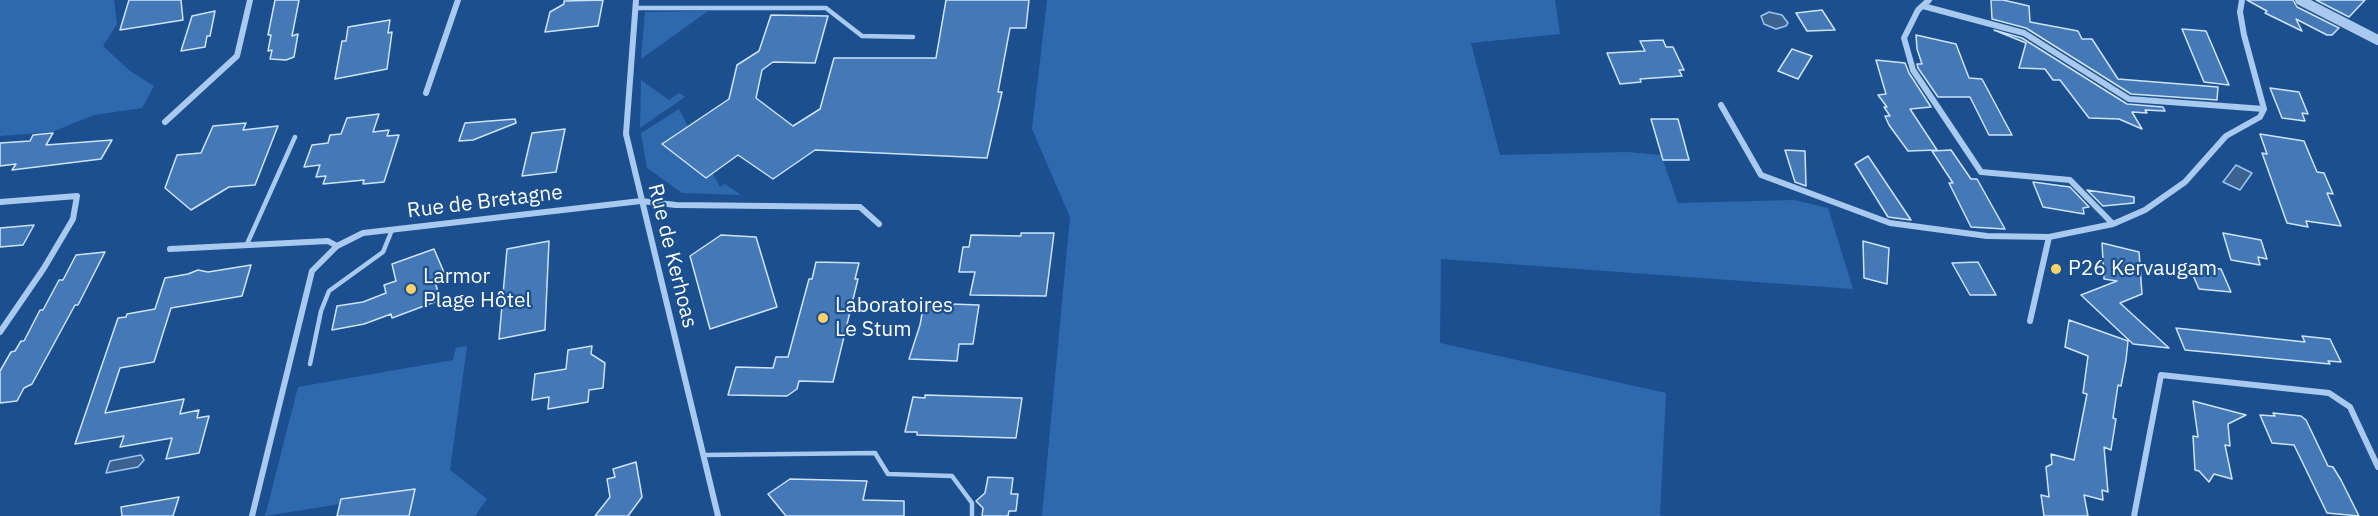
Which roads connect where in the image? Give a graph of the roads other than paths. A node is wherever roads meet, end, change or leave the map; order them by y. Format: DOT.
graph roads {
  1 [pos="250,0"];
  2 [pos="458,0"];
  3 [pos="636,0"];
  4 [pos="1929,0"];
  5 [pos="2242,0"];
  6 [pos="2300,0"];
  7 [pos="1923,6"];
  8 [pos="636,8"];
  9 [pos="912,37"];
  10 [pos="2378,40"];
  11 [pos="426,93"];
  12 [pos="1721,105"];
  13 [pos="2264,109"];
  14 [pos="165,122"];
  15 [pos="295,137"];
  16 [pos="641,201"];
  17 [pos="0,202"];
  18 [pos="879,224"];
  19 [pos="2113,224"];
  20 [pos="392,230"];
  21 [pos="2049,237"];
  22 [pos="248,244"];
  23 [pos="337,246"];
  24 [pos="170,249"];
  25 [pos="2030,321"];
  26 [pos="0,332"];
  27 [pos="310,363"];
  28 [pos="705,454"];
  29 [pos="2378,467"];
  30 [pos="252,516"];
  31 [pos="718,516"];
  32 [pos="972,516"];
  33 [pos="2134,516"];
  1 -- 14 [label="street"];
  2 -- 11 [label="street"];
  3 -- 8 [label="street, Rue de Kerhoas"];
  4 -- 7 [label="street"];
  5 -- 13 [label="street"];
  6 -- 10 [label="street"];
  7 -- 13 [label="street"];
  7 -- 19 [label="street"];
  8 -- 9 [label="lane"];
  8 -- 16 [label="street, Rue de Kerhoas"];
  12 -- 21 [label="street"];
  13 -- 19 [label="street"];
  15 -- 22 [label="lane"];
  16 -- 18 [label="street, Rue de Bretagne"];
  16 -- 20 [label="street, Rue de Bretagne"];
  16 -- 28 [label="street, Rue de Kerhoas"];
  17 -- 26 [label="street"];
  19 -- 21 [label="street"];
  20 -- 23 [label="street, Rue de Bretagne"];
  20 -- 27 [label="lane"];
  21 -- 25 [label="street"];
  22 -- 23 [label="street"];
  22 -- 24 [label="street"];
  23 -- 30 [label="street, Rue de Bretagne"];
  28 -- 31 [label="street, Rue de Kerhoas"];
  28 -- 32 [label="lane"];
  29 -- 33 [label="street"];
}
